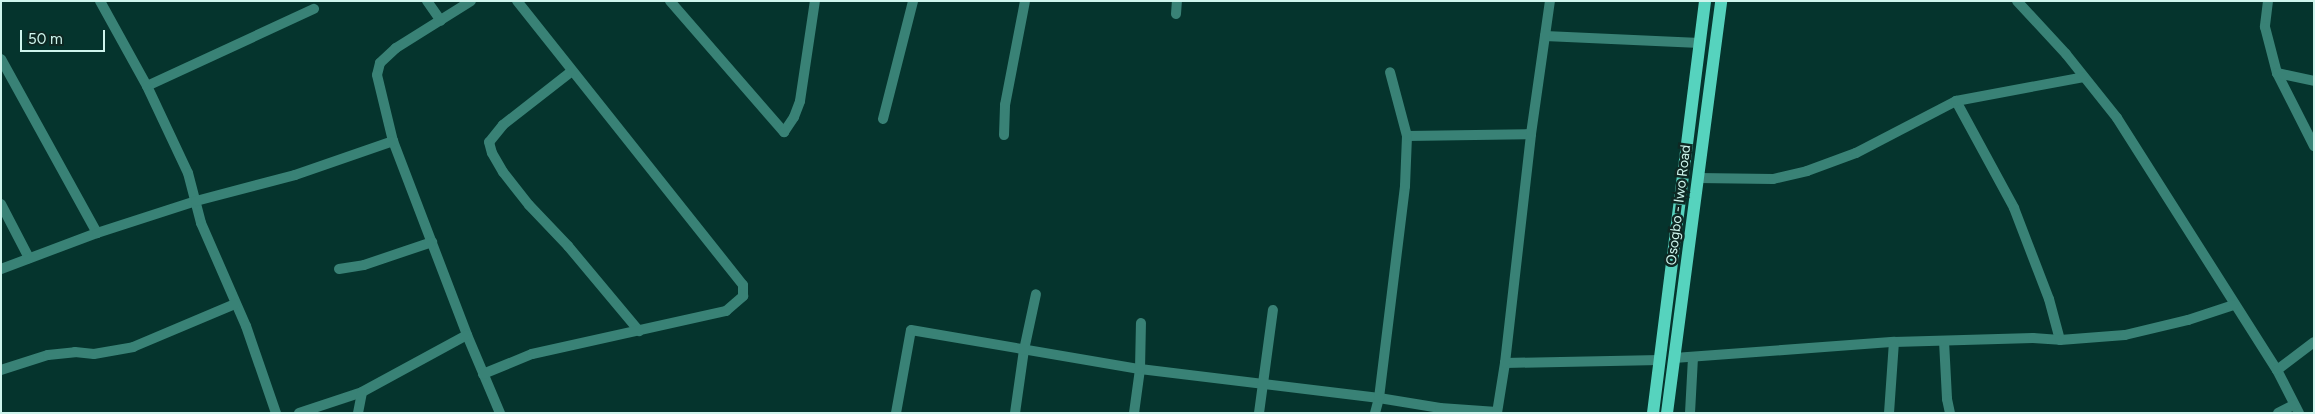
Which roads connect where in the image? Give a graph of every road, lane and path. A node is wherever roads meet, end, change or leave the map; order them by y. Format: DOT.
graph roads {
  1 [pos="100,1"];
  2 [pos="427,1"];
  3 [pos="471,1"];
  4 [pos="517,1"];
  5 [pos="670,1"];
  6 [pos="815,1"];
  7 [pos="913,1"];
  8 [pos="1025,1"];
  9 [pos="1177,1"];
  10 [pos="1550,1"];
  11 [pos="1705,1"];
  12 [pos="1721,1"];
  13 [pos="2017,1"];
  14 [pos="2268,1"];
  15 [pos="314,9"];
  16 [pos="1176,14"];
  17 [pos="441,21"];
  18 [pos="1545,36"];
  19 [pos="1700,43"];
  20 [pos="1,59"];
  21 [pos="572,71"];
  22 [pos="1390,72"];
  23 [pos="2277,73"];
  24 [pos="2084,77"];
  25 [pos="2314,80"];
  26 [pos="147,86"];
  27 [pos="1956,101"];
  28 [pos="883,119"];
  29 [pos="1531,134"];
  30 [pos="1004,135"];
  31 [pos="1407,136"];
  32 [pos="393,141"];
  33 [pos="2314,146"];
  34 [pos="1698,178"];
  35 [pos="196,201"];
  36 [pos="1,204"];
  37 [pos="97,233"];
  38 [pos="432,242"];
  39 [pos="29,258"];
  40 [pos="1,269"];
  41 [pos="339,269"];
  42 [pos="1036,294"];
  43 [pos="235,304"];
  44 [pos="2234,305"];
  45 [pos="1273,310"];
  46 [pos="1141,323"];
  47 [pos="639,331"];
  48 [pos="467,336"];
  49 [pos="2060,340"];
  50 [pos="1944,341"];
  51 [pos="1894,342"];
  52 [pos="2314,342"];
  53 [pos="1024,350"];
  54 [pos="1693,357"];
  55 [pos="1674,358"];
  56 [pos="1660,360"];
  57 [pos="1505,363"];
  58 [pos="1140,368"];
  59 [pos="1,370"];
  60 [pos="2277,370"];
  61 [pos="483,374"];
  62 [pos="1264,384"];
  63 [pos="362,392"];
  64 [pos="1379,398"];
  65 [pos="2297,409"];
  66 [pos="1497,412"];
  67 [pos="276,413"];
  68 [pos="300,413"];
  69 [pos="358,413"];
  70 [pos="500,413"];
  71 [pos="896,413"];
  72 [pos="1015,413"];
  73 [pos="1134,413"];
  74 [pos="1259,413"];
  75 [pos="1375,413"];
  76 [pos="1653,413"];
  77 [pos="1667,413"];
  78 [pos="1690,413"];
  79 [pos="1889,413"];
  80 [pos="1950,413"];
  81 [pos="2278,413"];
  1 -- 26 [label="street"];
  2 -- 17 [label="street"];
  3 -- 17 [label="street"];
  4 -- 21 [label="street"];
  5 -- 6 [label="street"];
  7 -- 28 [label="street"];
  8 -- 30 [label="street"];
  9 -- 16 [label="street"];
  10 -- 18 [label="street"];
  11 -- 19 [label="main road, Osogbo - Iwo Road"];
  12 -- 34 [label="main road, Osogbo - Iwo Road"];
  13 -- 24 [label="street"];
  14 -- 23 [label="street"];
  15 -- 26 [label="street"];
  17 -- 32 [label="street"];
  18 -- 19 [label="street"];
  18 -- 29 [label="street"];
  19 -- 56 [label="main road, Osogbo - Iwo Road"];
  20 -- 37 [label="street"];
  21 -- 47 [label="street"];
  21 -- 47 [label="street"];
  22 -- 31 [label="street"];
  23 -- 25 [label="street"];
  23 -- 33 [label="street"];
  24 -- 27 [label="street"];
  24 -- 44 [label="street"];
  26 -- 35 [label="street"];
  27 -- 34 [label="street"];
  27 -- 49 [label="street"];
  29 -- 31 [label="street"];
  29 -- 57 [label="street"];
  31 -- 64 [label="street"];
  32 -- 35 [label="street"];
  32 -- 38 [label="street"];
  34 -- 55 [label="main road, Osogbo - Iwo Road"];
  35 -- 37 [label="street"];
  35 -- 43 [label="street"];
  36 -- 39 [label="street"];
  37 -- 39 [label="street"];
  38 -- 41 [label="street"];
  38 -- 48 [label="street"];
  39 -- 40 [label="street"];
  42 -- 53 [label="street"];
  43 -- 59 [label="street"];
  43 -- 67 [label="street"];
  44 -- 49 [label="street"];
  44 -- 60 [label="street"];
  45 -- 62 [label="street"];
  46 -- 58 [label="street"];
  47 -- 61 [label="street"];
  48 -- 61 [label="street"];
  48 -- 63 [label="street"];
  49 -- 50 [label="street"];
  50 -- 51 [label="street"];
  50 -- 80 [label="street"];
  51 -- 54 [label="street"];
  51 -- 79 [label="street"];
  52 -- 60 [label="street"];
  53 -- 58 [label="street"];
  53 -- 71 [label="street"];
  53 -- 72 [label="street"];
  54 -- 55 [label="street"];
  54 -- 78 [label="street"];
  55 -- 77 [label="main road, Osogbo - Iwo Road"];
  56 -- 57 [label="street"];
  56 -- 76 [label="main road, Osogbo - Iwo Road"];
  57 -- 66 [label="street"];
  58 -- 62 [label="street"];
  58 -- 73 [label="street"];
  60 -- 65 [label="street"];
  61 -- 70 [label="street"];
  62 -- 64 [label="street"];
  62 -- 74 [label="street"];
  63 -- 68 [label="street"];
  63 -- 69 [label="street"];
  64 -- 66 [label="street"];
  64 -- 75 [label="street"];
  65 -- 81 [label="street"];
}
